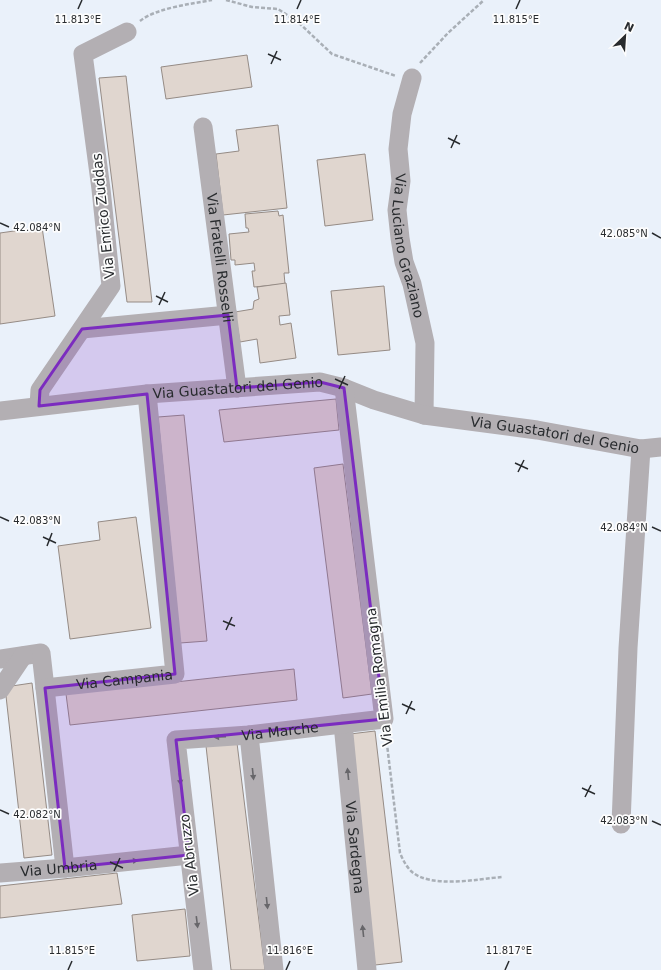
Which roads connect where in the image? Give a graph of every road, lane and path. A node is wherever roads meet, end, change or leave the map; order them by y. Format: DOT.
graph roads {
  1 [pos="212,0"];
  2 [pos="226,0"];
  3 [pos="484,0"];
  4 [pos="127,32"];
  5 [pos="412,78"];
  6 [pos="203,128"];
  7 [pos="228,315"];
  8 [pos="82,329"];
  9 [pos="237,388"];
  10 [pos="344,388"];
  11 [pos="147,394"];
  12 [pos="39,406"];
  13 [pos="0,411"];
  14 [pos="424,415"];
  15 [pos="661,447"];
  16 [pos="641,449"];
  17 [pos="22,656"];
  18 [pos="0,659"];
  19 [pos="45,688"];
  20 [pos="0,690"];
  21 [pos="384,719"];
  22 [pos="343,724"];
  23 [pos="249,735"];
  24 [pos="176,740"];
  25 [pos="621,824"];
  26 [pos="189,854"];
  27 [pos="65,868"];
  28 [pos="0,873"];
  29 [pos="502,877"];
  30 [pos="203,970"];
  31 [pos="274,970"];
  32 [pos="367,970"];
  1 -- 4 [label="path"];
  2 -- 5 [label="path"];
  3 -- 5 [label="path"];
  4 -- 8 [label="street, Via Enrico Zuddas"];
  5 -- 14 [label="street, Via Luciano Graziano"];
  6 -- 7 [label="street, Via Fratelli Rosselli"];
  7 -- 8 [label="street"];
  7 -- 9 [label="street, Via Fratelli Rosselli"];
  8 -- 12 [label="street, Via Enrico Zuddas"];
  9 -- 10 [label="street, Via Guastatori del Genio"];
  9 -- 11 [label="street, Via Guastatori del Genio"];
  10 -- 14 [label="street, Via Guastatori del Genio"];
  10 -- 21 [label="street, Via Emilia Romagna"];
  11 -- 12 [label="street, Via Guastatori del Genio"];
  11 -- 19 [label="street, Via Campania"];
  12 -- 13 [label="street, Via Guastatori del Genio"];
  14 -- 16 [label="street, Via Guastatori del Genio"];
  15 -- 16 [label="street, Via Guastatori del Genio"];
  16 -- 25 [label="street"];
  17 -- 18 [label="street"];
  17 -- 19 [label="street"];
  17 -- 20 [label="street"];
  19 -- 27 [label="street"];
  21 -- 22 [label="street, Via Marche"];
  21 -- 29 [label="path, Via Emilia Romagna"];
  22 -- 23 [label="street, Via Marche"];
  32 -- 22 [label="street, Via Sardegna, one-way"];
  23 -- 24 [label="street, Via Marche, one-way"];
  23 -- 31 [label="street, one-way"];
  24 -- 26 [label="street, Via Abruzzo, one-way"];
  27 -- 26 [label="street, Via Umbria, one-way"];
  26 -- 30 [label="street, Via Abruzzo, one-way"];
  27 -- 28 [label="street, Via Umbria"];
}
